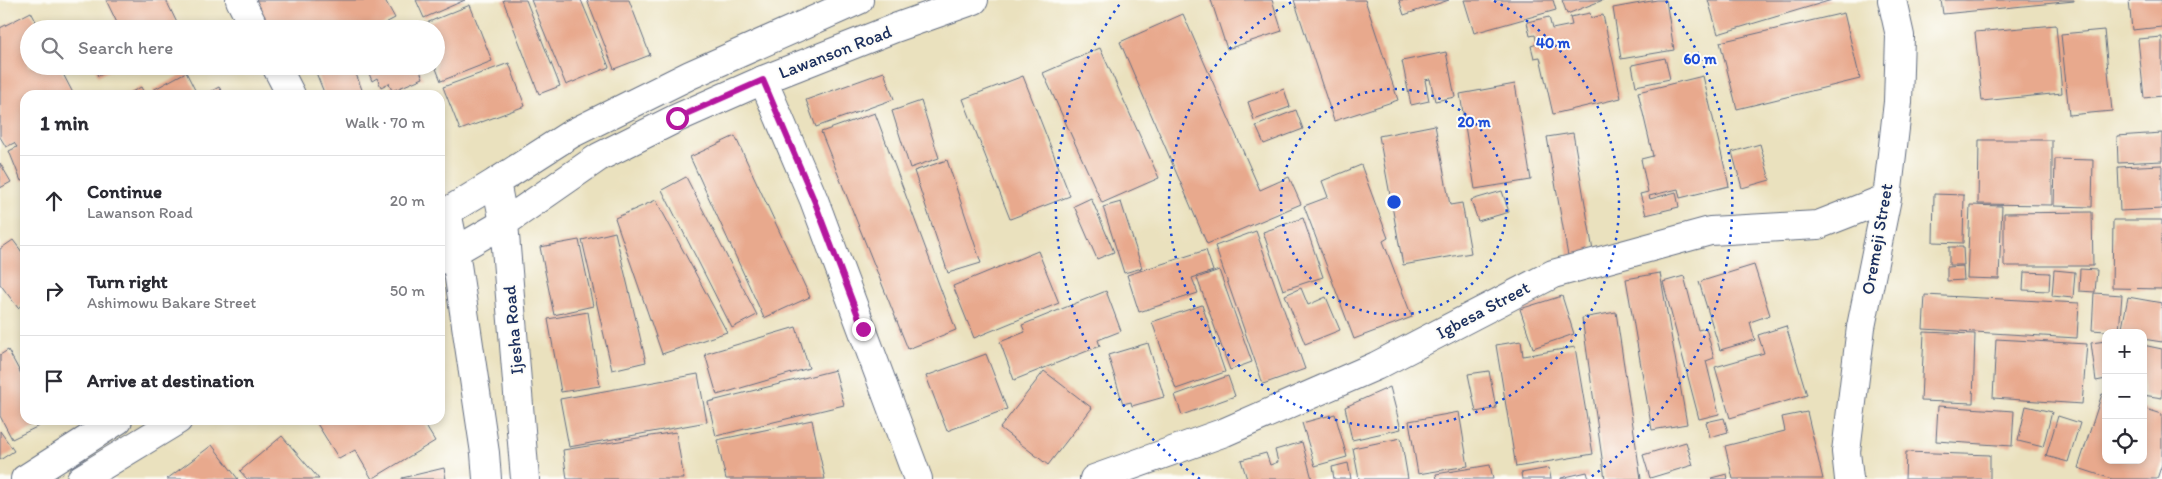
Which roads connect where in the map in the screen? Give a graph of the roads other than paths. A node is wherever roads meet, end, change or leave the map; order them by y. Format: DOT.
graph roads {
  1 [pos="240,0"];
  2 [pos="859,0"];
  3 [pos="974,0"];
  4 [pos="1892,0"];
  5 [pos="251,20"];
  6 [pos="281,75"];
  7 [pos="763,80"];
  8 [pos="288,90"];
  9 [pos="496,182"];
  10 [pos="1886,198"];
  11 [pos="445,213"];
  12 [pos="504,223"];
  13 [pos="445,234"];
  14 [pos="447,255"];
  15 [pos="110,425"];
  16 [pos="170,425"];
  17 [pos="25,479"];
  18 [pos="82,479"];
  19 [pos="487,479"];
  20 [pos="525,479"];
  21 [pos="918,479"];
  22 [pos="1094,479"];
  23 [pos="1849,479"];
  1 -- 5 [label="street"];
  2 -- 9 [label="street, Lawanson Road"];
  3 -- 7 [label="street, Lawanson Road"];
  4 -- 10 [label="street, Oremeji Street"];
  6 -- 8 [label="street"];
  7 -- 12 [label="street, Lawanson Road"];
  7 -- 21 [label="street"];
  9 -- 11 [label="street, Lawanson Road"];
  9 -- 12 [label="street, Ijesha Road"];
  10 -- 22 [label="street, Igbesa Street"];
  10 -- 23 [label="street, Oremeji Street"];
  12 -- 14 [label="street, Lawanson Road"];
  12 -- 20 [label="street, Ijesha Road"];
  13 -- 14 [label="street"];
  14 -- 19 [label="street"];
  15 -- 17 [label="street"];
  16 -- 18 [label="street"];
}
